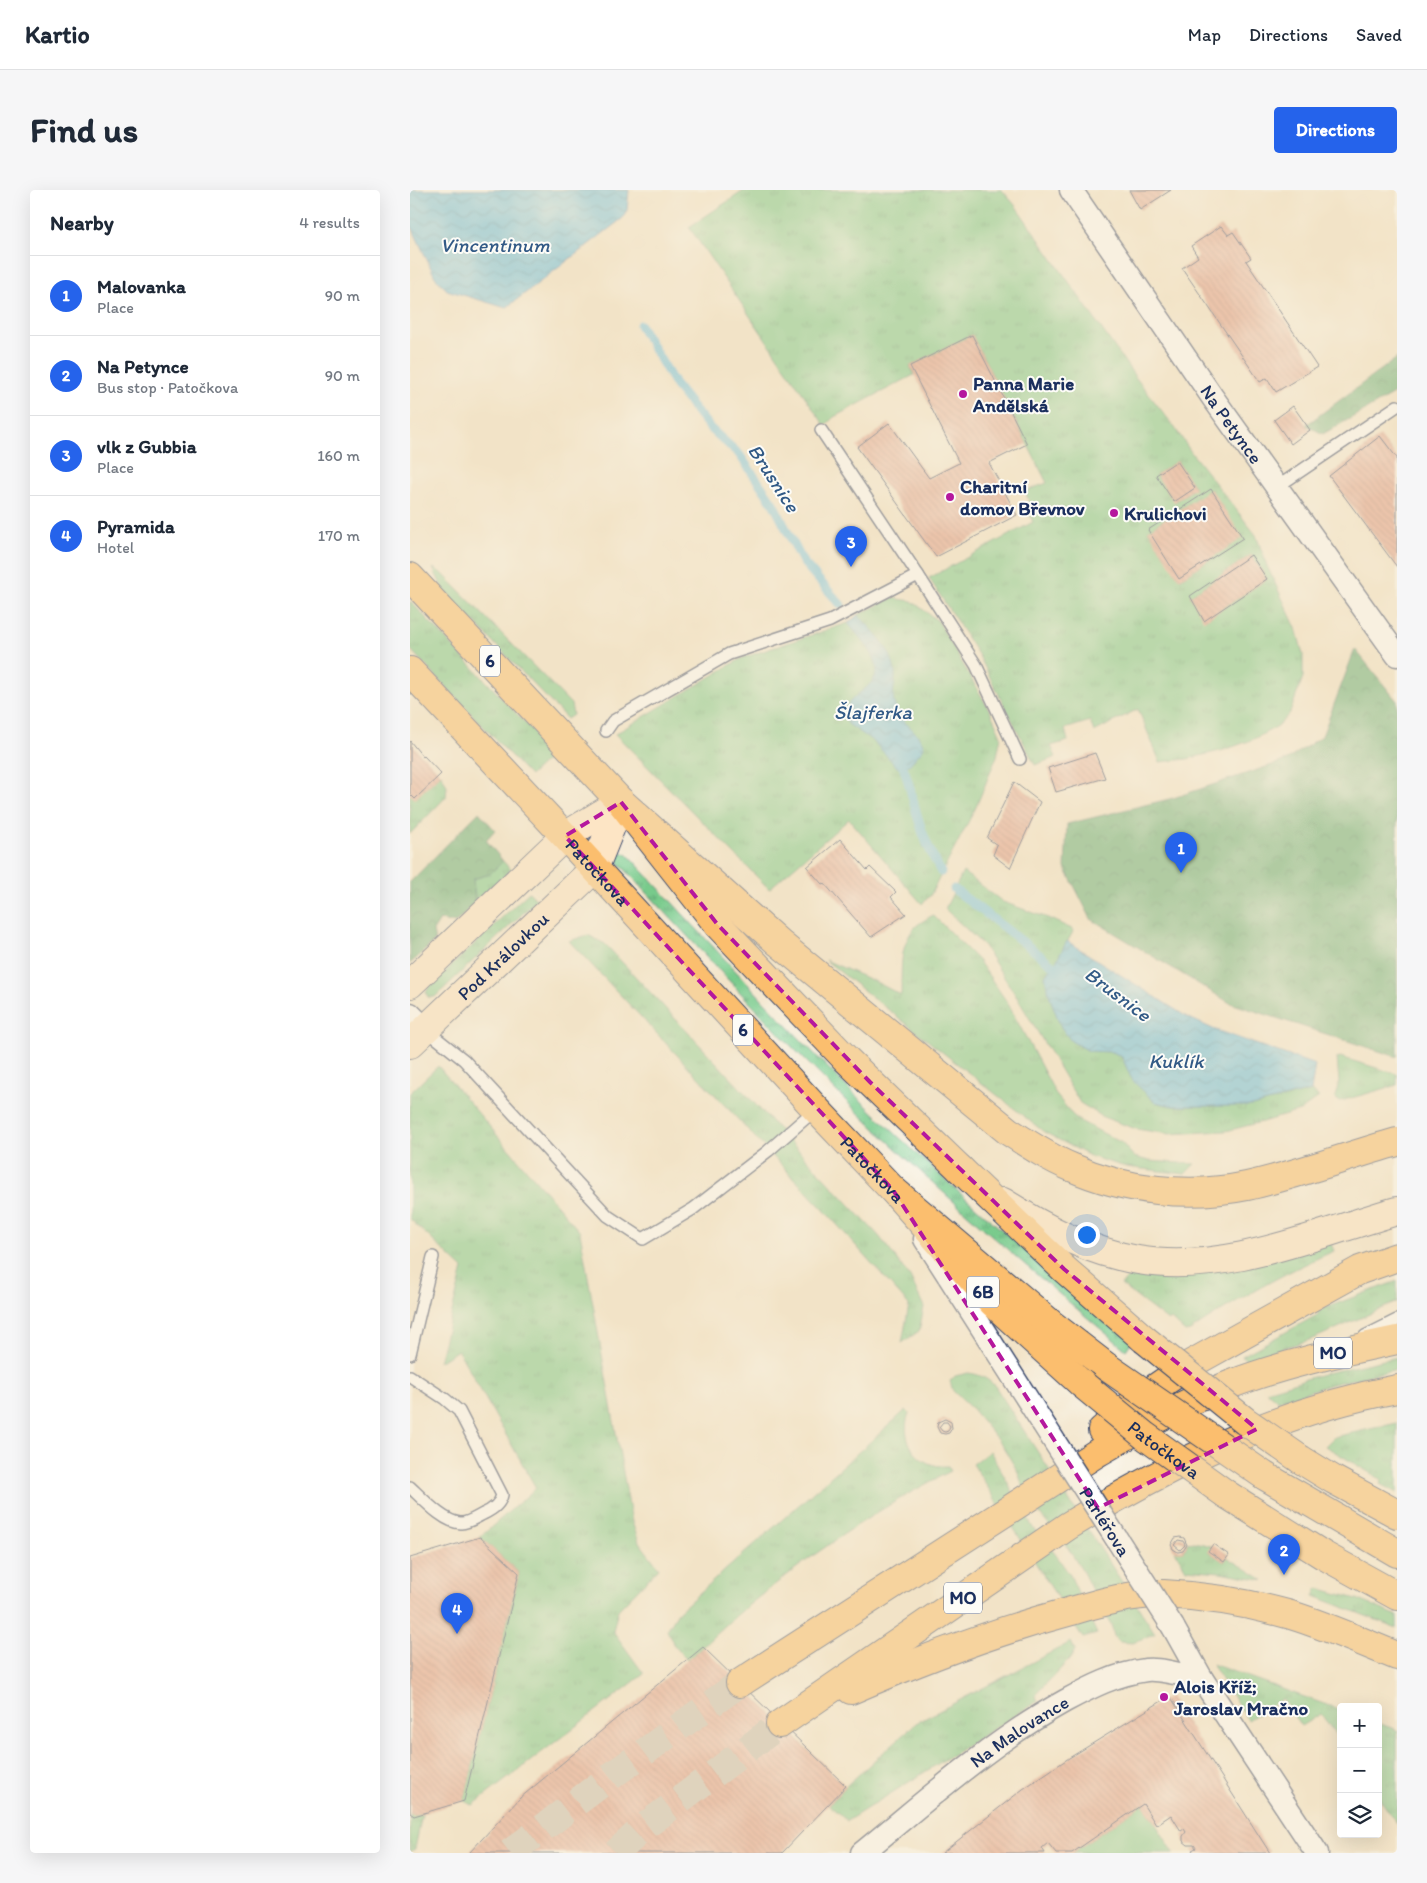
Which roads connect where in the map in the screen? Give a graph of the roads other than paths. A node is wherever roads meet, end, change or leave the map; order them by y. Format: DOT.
graph roads {
  1 [pos="1070,190"];
  2 [pos="1397,406"];
  3 [pos="821,430"];
  4 [pos="1276,487"];
  5 [pos="918,575"];
  6 [pos="410,577"];
  7 [pos="1397,655"];
  8 [pos="410,671"];
  9 [pos="606,731"];
  10 [pos="1020,759"];
  11 [pos="621,802"];
  12 [pos="565,836"];
  13 [pos="594,869"];
  14 [pos="410,984"];
  15 [pos="415,1029"];
  16 [pos="816,1109"];
  17 [pos="1397,1142"];
  18 [pos="960,1168"];
  19 [pos="893,1190"];
  20 [pos="1397,1211"];
  21 [pos="433,1257"];
  22 [pos="1397,1257"];
  23 [pos="1397,1320"];
  24 [pos="1397,1340"];
  25 [pos="410,1354"];
  26 [pos="1327,1355"];
  27 [pos="410,1376"];
  28 [pos="1397,1389"];
  29 [pos="410,1487"];
  30 [pos="1397,1514"];
  31 [pos="991,1521"];
  32 [pos="1397,1553"];
  33 [pos="1397,1596"];
  34 [pos="1397,1656"];
  35 [pos="1202,1679"];
  36 [pos="740,1683"];
  37 [pos="862,1853"];
  38 [pos="1317,1853"];
  1 -- 4 [label="street, Na Petynce"];
  2 -- 4 [label="lane"];
  3 -- 5 [label="lane"];
  4 -- 7 [label="street, Na Petynce"];
  5 -- 9 [label="lane"];
  5 -- 10 [label="lane"];
  6 -- 11 [label="main road, 6"];
  8 -- 12 [label="main road, Patočkova / 6"];
  11 -- 12 [label="main road"];
  11 -- 13 [label="main road"];
  11 -- 17 [label="main road"];
  11 -- 18 [label="main road, 6"];
  12 -- 13 [label="main road, Patočkova / 6"];
  12 -- 14 [label="main road"];
  13 -- 15 [label="main road, Pod Královkou"];
  13 -- 16 [label="main road, Patočkova / 6"];
  15 -- 16 [label="lane"];
  16 -- 19 [label="main road, Patočkova / 6"];
  18 -- 20 [label="main road, 6"];
  18 -- 30 [label="main road, bridge"];
  19 -- 32 [label="main road, bridge"];
  19 -- 33 [label="main road, Patočkova / 6B, bridge"];
  19 -- 35 [label="street, Parléřova, bridge"];
  21 -- 25 [label="lane"];
  22 -- 31 [label="main road"];
  23 -- 26 [label="lane"];
  24 -- 26 [label="main road, MO"];
  26 -- 31 [label="main road, MO"];
  27 -- 29 [label="lane"];
  28 -- 34 [label="main road, MO"];
  31 -- 36 [label="main road, MO"];
  35 -- 37 [label="street, Na Malovance"];
  35 -- 38 [label="street, Parléřova"];
}
